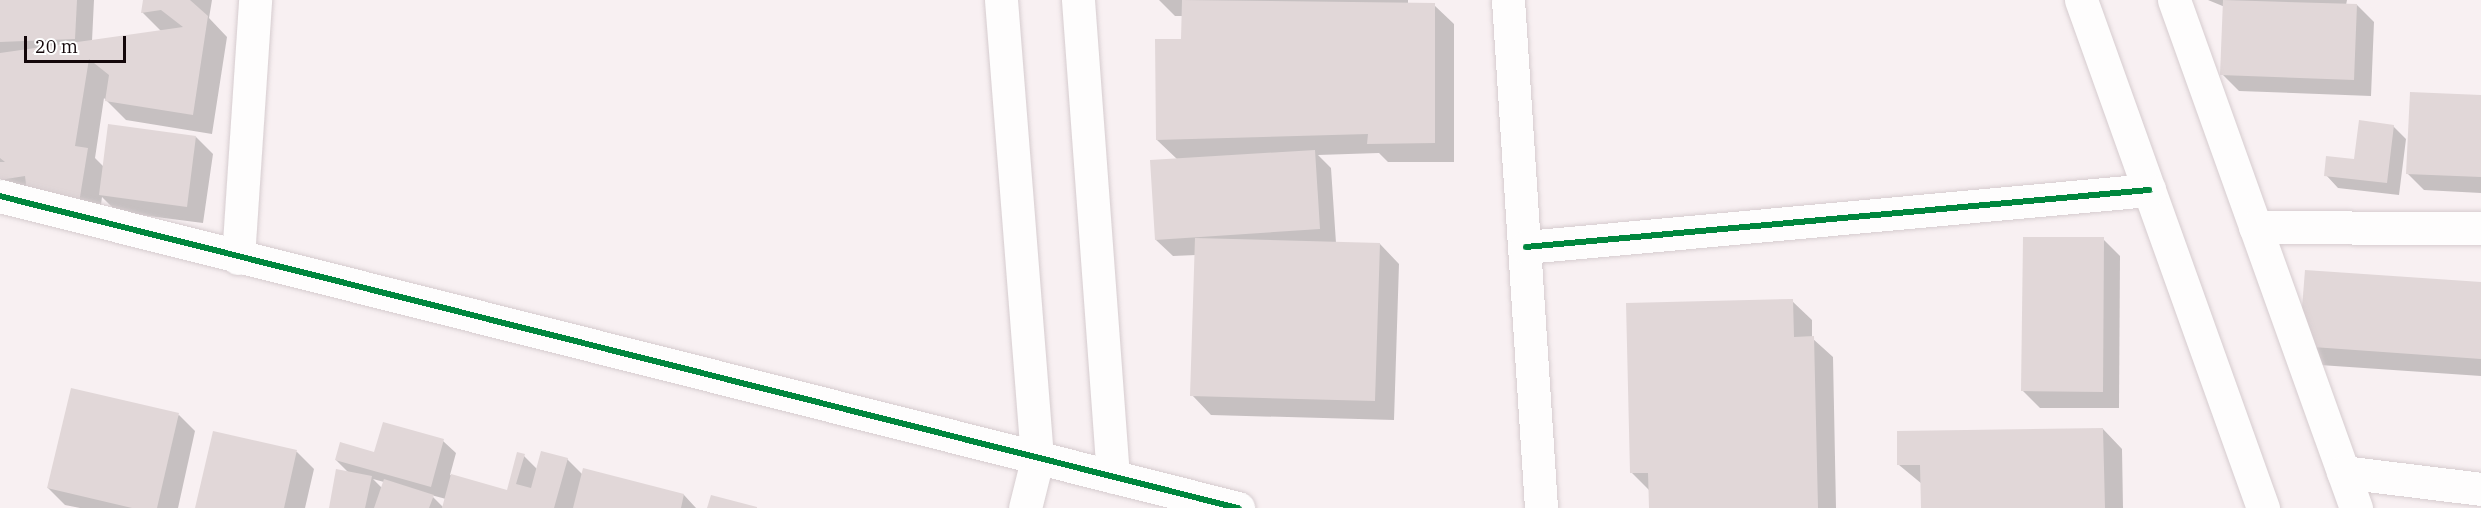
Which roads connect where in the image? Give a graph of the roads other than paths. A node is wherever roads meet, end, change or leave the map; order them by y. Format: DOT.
graph roads {
  1 [pos="255,0"];
  2 [pos="1001,0"];
  3 [pos="1078,0"];
  4 [pos="1508,0"];
  5 [pos="2081,0"];
  6 [pos="2174,0"];
  7 [pos="2149,190"];
  8 [pos="0,196"];
  9 [pos="2255,227"];
  10 [pos="2481,228"];
  11 [pos="1526,247"];
  12 [pos="238,258"];
  13 [pos="1036,460"];
  14 [pos="2343,472"];
  15 [pos="1113,477"];
  16 [pos="2481,489"];
  17 [pos="1025,508"];
  18 [pos="1238,508"];
  19 [pos="1541,508"];
  20 [pos="2263,508"];
  21 [pos="2356,508"];
  1 -- 12 [label="street"];
  2 -- 13 [label="street"];
  3 -- 15 [label="street"];
  4 -- 11 [label="street"];
  5 -- 7 [label="street"];
  6 -- 9 [label="street"];
  7 -- 11 [label="street"];
  7 -- 20 [label="street"];
  8 -- 12 [label="street"];
  9 -- 10 [label="street"];
  9 -- 14 [label="street"];
  11 -- 19 [label="street"];
  12 -- 13 [label="street"];
  13 -- 15 [label="street"];
  13 -- 17 [label="street"];
  14 -- 16 [label="street"];
  14 -- 21 [label="street"];
  15 -- 18 [label="street"];
}
